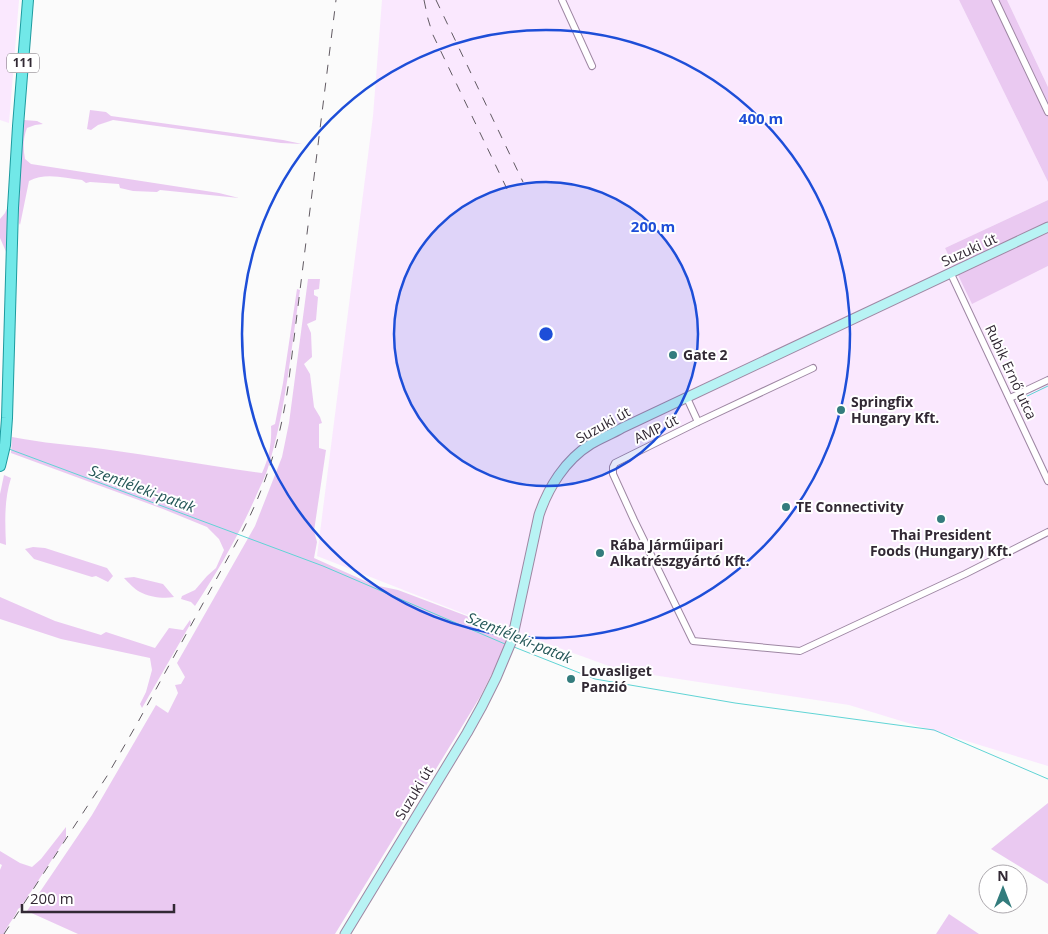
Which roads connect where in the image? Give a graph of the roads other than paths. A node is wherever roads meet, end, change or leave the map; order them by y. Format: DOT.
graph roads {
  1 [pos="28,0"];
  2 [pos="562,0"];
  3 [pos="995,0"];
  4 [pos="592,66"];
  5 [pos="1048,112"];
  6 [pos="1048,227"];
  7 [pos="951,274"];
  8 [pos="813,368"];
  9 [pos="1048,380"];
  10 [pos="687,398"];
  11 [pos="1010,398"];
  12 [pos="698,422"];
  13 [pos="0,466"];
  14 [pos="1048,481"];
  15 [pos="1048,532"];
  16 [pos="344,934"];
  1 -- 13 [label="main road, 111"];
  2 -- 4 [label="street"];
  3 -- 5 [label="street"];
  6 -- 7 [label="main road, Suzuki út"];
  7 -- 10 [label="main road, Suzuki út"];
  7 -- 11 [label="street, Rubik Ernő utca"];
  8 -- 12 [label="street, AMP út"];
  9 -- 11 [label="street"];
  10 -- 12 [label="street"];
  10 -- 16 [label="main road, Suzuki út"];
  11 -- 14 [label="street, Rubik Ernő utca"];
  12 -- 15 [label="street, AMP út"];
}
